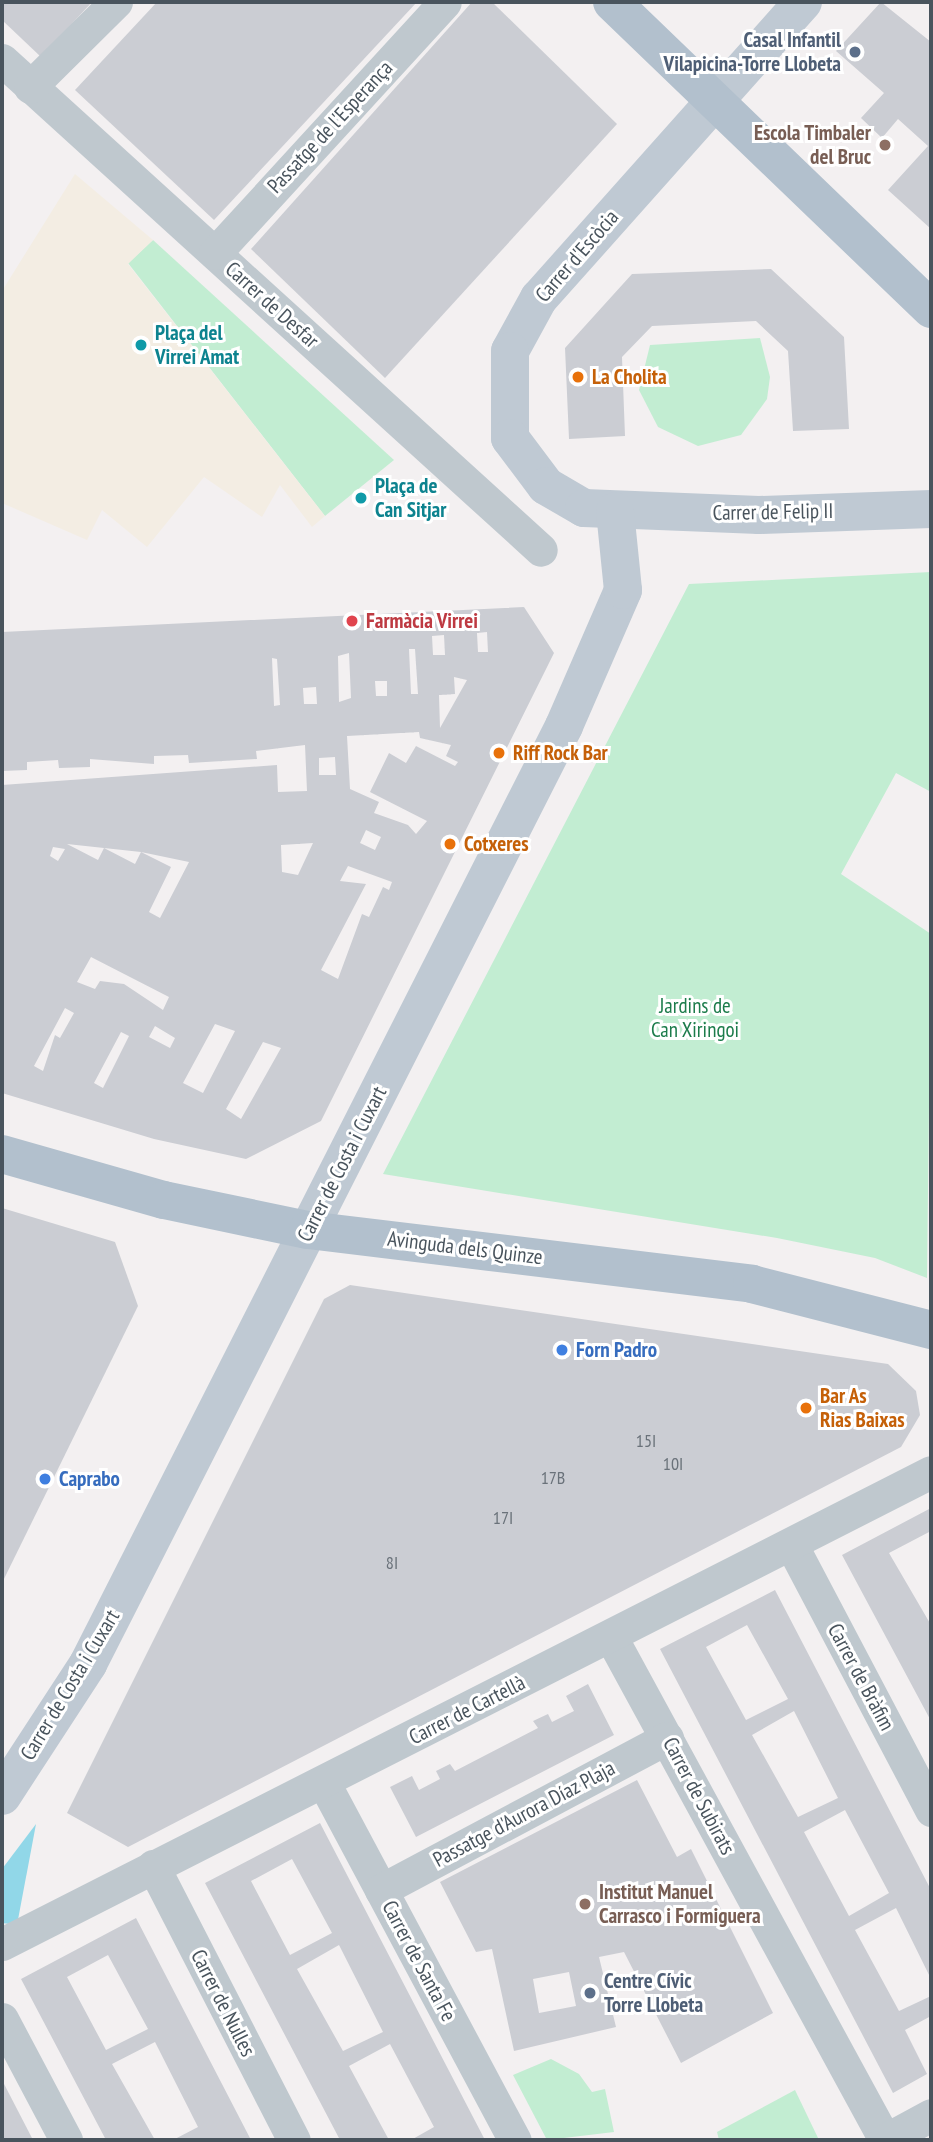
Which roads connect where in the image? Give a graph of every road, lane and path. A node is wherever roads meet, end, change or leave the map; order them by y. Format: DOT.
graph roads {
  1 [pos="116,2"];
  2 [pos="445,2"];
  3 [pos="612,2"];
  4 [pos="803,2"];
  5 [pos="2,60"];
  6 [pos="30,88"];
  7 [pos="716,99"];
  8 [pos="215,253"];
  9 [pos="931,308"];
  10 [pos="931,509"];
  11 [pos="615,511"];
  12 [pos="541,550"];
  13 [pos="2,1154"];
  14 [pos="308,1230"];
  15 [pos="931,1330"];
  16 [pos="931,1472"];
  17 [pos="791,1544"];
  18 [pos="611,1637"];
  19 [pos="667,1738"];
  20 [pos="324,1783"];
  21 [pos="2,1796"];
  22 [pos="931,1810"];
  23 [pos="153,1866"];
  24 [pos="381,1889"];
  25 [pos="2,1944"];
  26 [pos="2,2019"];
  27 [pos="931,2115"];
  28 [pos="66,2140"];
  29 [pos="294,2140"];
  30 [pos="515,2140"];
  31 [pos="885,2140"];
  1 -- 6 [label="street"];
  2 -- 8 [label="street, Passatge de l'Esperança"];
  3 -- 7 [label="main road"];
  4 -- 7 [label="street, Carrer d'Escòcia"];
  5 -- 6 [label="street, Carrer de Desfar"];
  6 -- 8 [label="street, Carrer de Desfar"];
  7 -- 9 [label="main road"];
  7 -- 11 [label="street, Carrer d'Escòcia"];
  8 -- 12 [label="street, Carrer de Desfar"];
  10 -- 11 [label="street, Carrer de Felip II"];
  11 -- 14 [label="street, Carrer de Costa i Cuxart"];
  13 -- 14 [label="main road, Avinguda dels Quinze"];
  14 -- 15 [label="main road, Avinguda dels Quinze"];
  14 -- 21 [label="street, Carrer de Costa i Cuxart"];
  16 -- 17 [label="street, Carrer de Cartellà"];
  17 -- 18 [label="street, Carrer de Cartellà"];
  17 -- 22 [label="street, Carrer de Bràfim"];
  18 -- 19 [label="street, Carrer de Subirats"];
  18 -- 20 [label="street, Carrer de Cartellà"];
  19 -- 24 [label="street, Passatge d'Aurora Díaz Plaja"];
  19 -- 31 [label="street, Carrer de Subirats"];
  20 -- 23 [label="street, Carrer de Cartellà"];
  20 -- 24 [label="street, Carrer de Santa Fe"];
  23 -- 25 [label="street, Carrer de Cartellà"];
  23 -- 29 [label="street, Carrer de Nulles"];
  24 -- 30 [label="street, Carrer de Santa Fe"];
  26 -- 28 [label="street"];
  27 -- 31 [label="street"];
}
